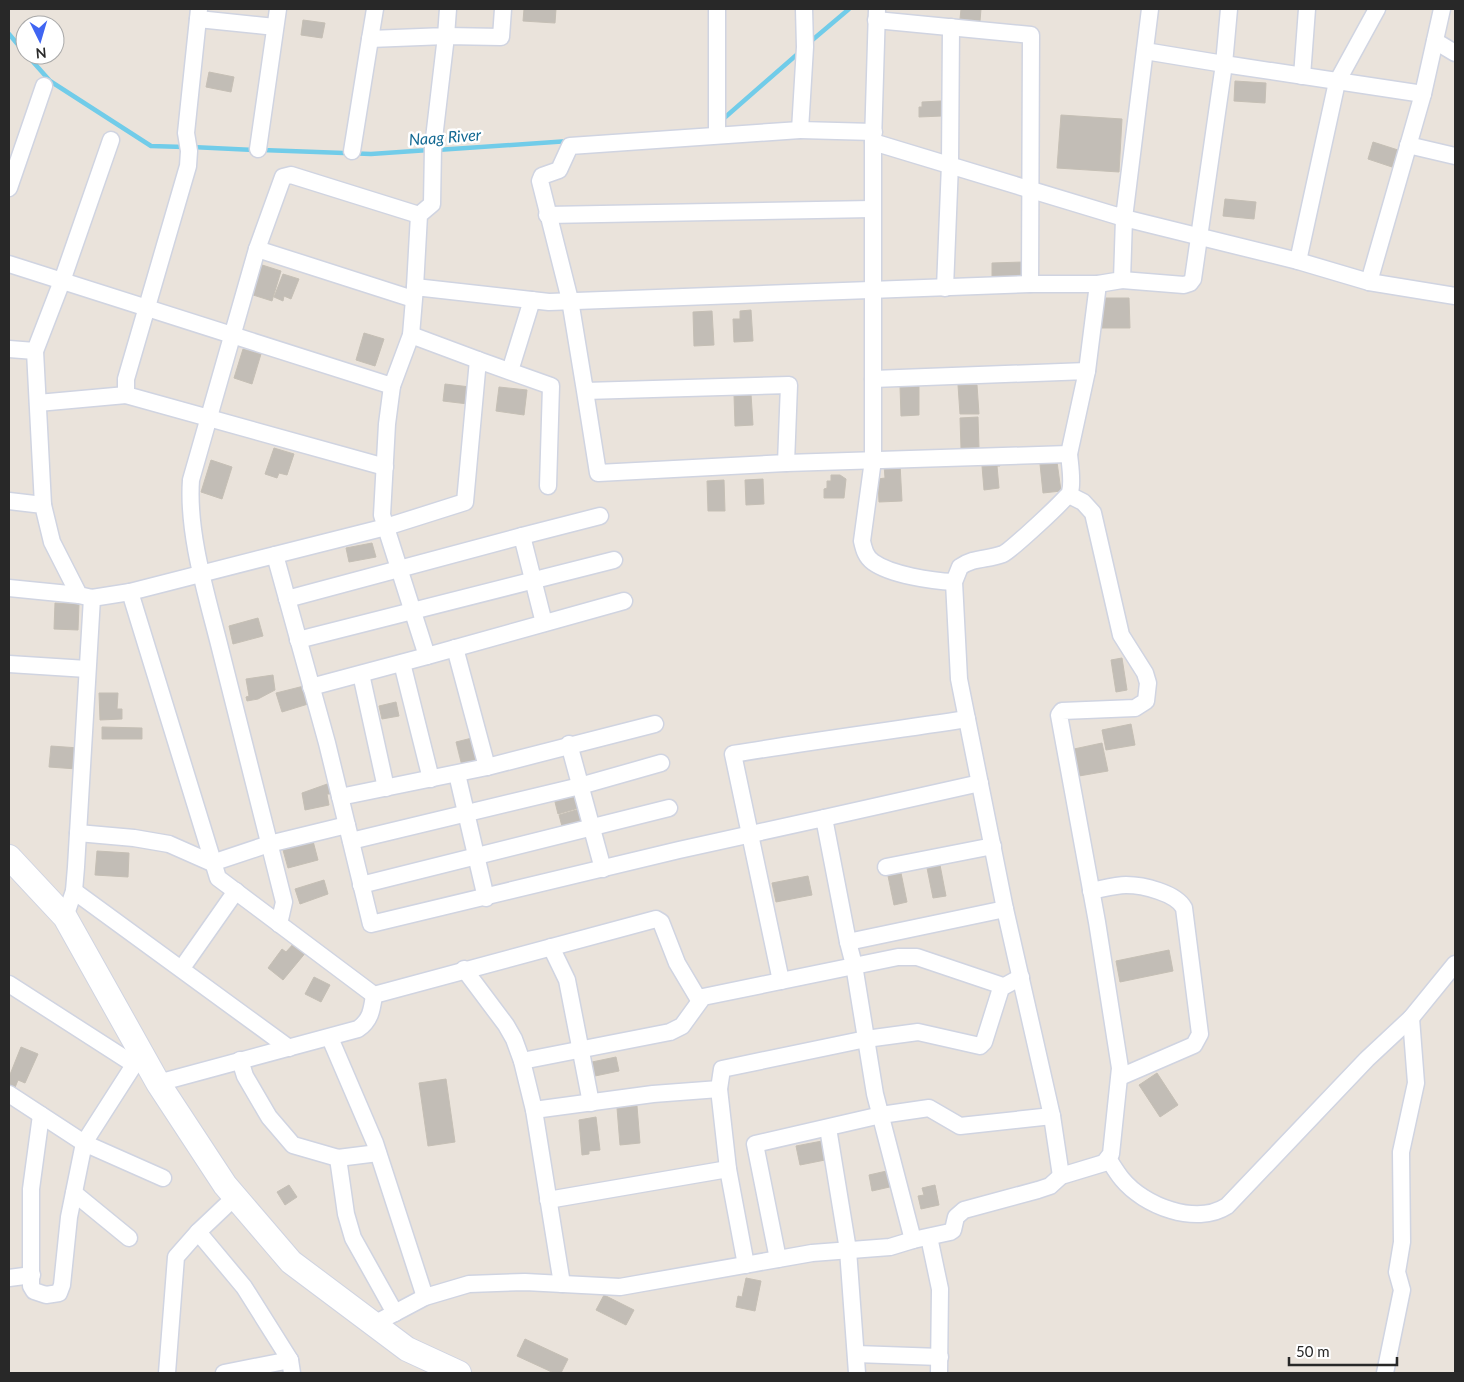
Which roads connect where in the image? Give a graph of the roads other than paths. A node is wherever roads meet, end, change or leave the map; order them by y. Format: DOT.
graph roads {
  1 [pos="278,9"];
  2 [pos="375,9"];
  3 [pos="448,9"];
  4 [pos="503,9"];
  5 [pos="717,9"];
  6 [pos="804,9"];
  7 [pos="1150,9"];
  8 [pos="1229,9"];
  9 [pos="1307,9"];
  10 [pos="1377,9"];
  11 [pos="1442,9"];
  12 [pos="199,14"];
  13 [pos="876,14"];
  14 [pos="951,27"];
  15 [pos="275,28"];
  16 [pos="446,36"];
  17 [pos="370,39"];
  18 [pos="1435,41"];
  19 [pos="1145,51"];
  20 [pos="1455,53"];
  21 [pos="1224,64"];
  22 [pos="1302,76"];
  23 [pos="1337,82"];
  24 [pos="44,86"];
  25 [pos="1423,94"];
  26 [pos="800,130"];
  27 [pos="717,134"];
  28 [pos="873,137"];
  29 [pos="111,140"];
  30 [pos="1408,146"];
  31 [pos="258,149"];
  32 [pos="352,150"];
  33 [pos="1455,156"];
  34 [pos="950,164"];
  35 [pos="9,188"];
  36 [pos="1031,189"];
  37 [pos="872,209"];
  38 [pos="419,215"];
  39 [pos="548,215"];
  40 [pos="1124,218"];
  41 [pos="1199,236"];
  42 [pos="257,248"];
  43 [pos="1298,261"];
  44 [pos="9,264"];
  45 [pos="1122,280"];
  46 [pos="62,281"];
  47 [pos="1369,282"];
  48 [pos="1030,284"];
  49 [pos="1098,284"];
  50 [pos="945,288"];
  51 [pos="871,291"];
  52 [pos="414,293"];
  53 [pos="1455,296"];
  54 [pos="532,300"];
  55 [pos="570,300"];
  56 [pos="148,307"];
  57 [pos="411,335"];
  58 [pos="234,336"];
  59 [pos="9,349"];
  60 [pos="35,350"];
  61 [pos="478,360"];
  62 [pos="510,371"];
  63 [pos="1087,372"];
  64 [pos="873,379"];
  65 [pos="392,386"];
  66 [pos="585,391"];
  67 [pos="126,395"];
  68 [pos="38,403"];
  69 [pos="208,418"];
  70 [pos="1069,454"];
  71 [pos="873,460"];
  72 [pos="786,463"];
  73 [pos="384,467"];
  74 [pos="548,486"];
  75 [pos="1069,495"];
  76 [pos="9,501"];
  77 [pos="43,505"];
  78 [pos="600,516"];
  79 [pos="386,527"];
  80 [pos="522,536"];
  81 [pos="274,555"];
  82 [pos="614,560"];
  83 [pos="399,567"];
  84 [pos="202,575"];
  85 [pos="532,581"];
  86 [pos="954,582"];
  87 [pos="9,589"];
  88 [pos="130,592"];
  89 [pos="86,597"];
  90 [pos="287,599"];
  91 [pos="624,601"];
  92 [pos="413,611"];
  93 [pos="544,623"];
  94 [pos="298,640"];
  95 [pos="456,648"];
  96 [pos="427,656"];
  97 [pos="402,663"];
  98 [pos="9,664"];
  99 [pos="87,669"];
  100 [pos="361,674"];
  101 [pos="311,687"];
  102 [pos="967,719"];
  103 [pos="655,724"];
  104 [pos="570,744"];
  105 [pos="661,763"];
  106 [pos="487,767"];
  107 [pos="457,774"];
  108 [pos="430,779"];
  109 [pos="980,783"];
  110 [pos="580,786"];
  111 [pos="386,788"];
  112 [pos="340,797"];
  113 [pos="669,808"];
  114 [pos="466,814"];
  115 [pos="824,818"];
  116 [pos="591,827"];
  117 [pos="78,833"];
  118 [pos="349,833"];
  119 [pos="749,834"];
  120 [pos="269,844"];
  121 [pos="993,846"];
  122 [pos="475,856"];
  123 [pos="9,857"];
  124 [pos="212,863"];
  125 [pos="886,867"];
  126 [pos="603,870"];
  127 [pos="361,885"];
  128 [pos="74,890"];
  129 [pos="1091,891"];
  130 [pos="236,892"];
  131 [pos="486,898"];
  132 [pos="1005,909"];
  133 [pos="65,916"];
  134 [pos="279,924"];
  135 [pos="893,933"];
  136 [pos="848,942"];
  137 [pos="551,947"];
  138 [pos="898,957"];
  139 [pos="1455,964"];
  140 [pos="854,966"];
  141 [pos="182,968"];
  142 [pos="464,969"];
  143 [pos="1021,977"];
  144 [pos="781,981"];
  145 [pos="9,984"];
  146 [pos="1003,986"];
  147 [pos="374,995"];
  148 [pos="707,997"];
  149 [pos="1411,1018"];
  150 [pos="330,1038"];
  151 [pos="866,1039"];
  152 [pos="289,1048"];
  153 [pos="582,1048"];
  154 [pos="138,1059"];
  155 [pos="240,1060"];
  156 [pos="522,1061"];
  157 [pos="1120,1077"];
  158 [pos="158,1083"];
  159 [pos="719,1089"];
  160 [pos="9,1094"];
  161 [pos="591,1103"];
  162 [pos="534,1110"];
  163 [pos="41,1115"];
  164 [pos="881,1115"];
  165 [pos="1052,1116"];
  166 [pos="828,1128"];
  167 [pos="84,1143"];
  168 [pos="378,1154"];
  169 [pos="338,1158"];
  170 [pos="1109,1160"];
  171 [pos="728,1169"];
  172 [pos="1061,1176"];
  173 [pos="162,1178"];
  174 [pos="74,1193"];
  175 [pos="236,1197"];
  176 [pos="548,1200"];
  177 [pos="198,1232"];
  178 [pos="129,1238"];
  179 [pos="921,1238"];
  180 [pos="848,1250"];
  181 [pos="778,1259"];
  182 [pos="746,1265"];
  183 [pos="32,1276"];
  184 [pos="9,1278"];
  185 [pos="562,1284"];
  186 [pos="425,1297"];
  187 [pos="395,1313"];
  188 [pos="374,1324"];
  189 [pos="856,1354"];
  190 [pos="940,1356"];
  191 [pos="291,1367"];
  192 [pos="167,1373"];
  193 [pos="224,1373"];
  194 [pos="459,1373"];
  195 [pos="857,1373"];
  196 [pos="940,1373"];
  197 [pos="1385,1373"];
  1 -- 15 [label="street"];
  2 -- 17 [label="street"];
  3 -- 16 [label="street"];
  4 -- 16 [label="street"];
  5 -- 27 [label="street"];
  6 -- 26 [label="street"];
  7 -- 19 [label="street"];
  8 -- 21 [label="street"];
  9 -- 22 [label="street"];
  10 -- 23 [label="street"];
  11 -- 18 [label="street"];
  12 -- 15 [label="street"];
  12 -- 56 [label="street"];
  13 -- 14 [label="street"];
  13 -- 28 [label="street"];
  14 -- 34 [label="street"];
  14 -- 36 [label="street"];
  15 -- 31 [label="street"];
  16 -- 17 [label="street"];
  16 -- 38 [label="street"];
  17 -- 32 [label="street"];
  18 -- 20 [label="street"];
  18 -- 25 [label="street"];
  19 -- 21 [label="street"];
  19 -- 40 [label="street"];
  21 -- 22 [label="street"];
  21 -- 41 [label="street"];
  22 -- 23 [label="street"];
  23 -- 25 [label="street"];
  23 -- 43 [label="street"];
  24 -- 35 [label="street"];
  25 -- 30 [label="street"];
  26 -- 27 [label="street"];
  26 -- 28 [label="street"];
  27 -- 39 [label="street"];
  28 -- 34 [label="street"];
  28 -- 37 [label="street"];
  29 -- 46 [label="street"];
  30 -- 33 [label="street"];
  30 -- 47 [label="street"];
  34 -- 36 [label="street"];
  34 -- 50 [label="street"];
  36 -- 40 [label="street"];
  36 -- 48 [label="street"];
  37 -- 39 [label="street"];
  37 -- 51 [label="street"];
  38 -- 42 [label="street"];
  38 -- 52 [label="street"];
  39 -- 55 [label="street"];
  40 -- 41 [label="street"];
  40 -- 45 [label="street"];
  41 -- 43 [label="street"];
  41 -- 45 [label="street"];
  42 -- 52 [label="street"];
  42 -- 58 [label="street"];
  43 -- 47 [label="street"];
  44 -- 46 [label="street"];
  45 -- 49 [label="street"];
  46 -- 56 [label="street"];
  46 -- 60 [label="street"];
  47 -- 53 [label="street"];
  48 -- 49 [label="street"];
  48 -- 50 [label="street"];
  49 -- 63 [label="street"];
  50 -- 51 [label="street"];
  51 -- 55 [label="street"];
  51 -- 64 [label="street"];
  52 -- 54 [label="street"];
  52 -- 57 [label="street"];
  54 -- 55 [label="street"];
  54 -- 62 [label="street"];
  55 -- 66 [label="street"];
  56 -- 58 [label="street"];
  56 -- 67 [label="street"];
  57 -- 61 [label="street"];
  57 -- 65 [label="street"];
  58 -- 65 [label="street"];
  58 -- 69 [label="street"];
  59 -- 60 [label="street"];
  60 -- 68 [label="street"];
  61 -- 62 [label="street"];
  61 -- 79 [label="street"];
  62 -- 74 [label="street"];
  63 -- 64 [label="street"];
  63 -- 70 [label="street"];
  64 -- 71 [label="street"];
  65 -- 73 [label="street"];
  66 -- 72 [label="street"];
  66 -- 72 [label="street"];
  67 -- 68 [label="street"];
  67 -- 69 [label="street"];
  68 -- 77 [label="street"];
  69 -- 73 [label="street"];
  69 -- 84 [label="street"];
  70 -- 71 [label="street"];
  70 -- 75 [label="street"];
  71 -- 72 [label="street"];
  71 -- 86 [label="street"];
  73 -- 79 [label="street"];
  75 -- 86 [label="street"];
  75 -- 129 [label="street"];
  76 -- 77 [label="street"];
  77 -- 89 [label="street"];
  78 -- 80 [label="street"];
  79 -- 81 [label="street"];
  79 -- 83 [label="street"];
  80 -- 83 [label="street"];
  80 -- 85 [label="street"];
  81 -- 84 [label="street"];
  81 -- 90 [label="street"];
  82 -- 85 [label="street"];
  83 -- 90 [label="street"];
  83 -- 92 [label="street"];
  84 -- 88 [label="street"];
  84 -- 120 [label="street"];
  85 -- 92 [label="street"];
  85 -- 93 [label="street"];
  86 -- 102 [label="street"];
  87 -- 89 [label="street"];
  88 -- 89 [label="street"];
  88 -- 124 [label="street"];
  89 -- 99 [label="street"];
  90 -- 94 [label="street"];
  91 -- 93 [label="street"];
  92 -- 94 [label="street"];
  92 -- 96 [label="street"];
  93 -- 95 [label="street"];
  94 -- 101 [label="street"];
  95 -- 96 [label="street"];
  95 -- 106 [label="street"];
  96 -- 97 [label="street"];
  97 -- 100 [label="street"];
  97 -- 108 [label="street"];
  98 -- 99 [label="street"];
  99 -- 117 [label="street"];
  100 -- 101 [label="street"];
  100 -- 111 [label="street"];
  101 -- 112 [label="street"];
  102 -- 109 [label="street"];
  102 -- 119 [label="street"];
  103 -- 104 [label="street"];
  104 -- 106 [label="street"];
  104 -- 110 [label="street"];
  105 -- 110 [label="street"];
  106 -- 107 [label="street"];
  107 -- 108 [label="street"];
  107 -- 114 [label="street"];
  108 -- 111 [label="street"];
  109 -- 115 [label="street"];
  109 -- 121 [label="street"];
  110 -- 114 [label="street"];
  110 -- 116 [label="street"];
  111 -- 112 [label="street"];
  112 -- 118 [label="street"];
  113 -- 116 [label="street"];
  114 -- 118 [label="street"];
  114 -- 122 [label="street"];
  115 -- 119 [label="street"];
  115 -- 136 [label="street"];
  116 -- 122 [label="street"];
  116 -- 126 [label="street"];
  117 -- 124 [label="street"];
  117 -- 128 [label="street"];
  118 -- 120 [label="street"];
  118 -- 127 [label="street"];
  119 -- 126 [label="street"];
  119 -- 144 [label="street"];
  120 -- 124 [label="street"];
  120 -- 134 [label="street"];
  121 -- 125 [label="street"];
  121 -- 132 [label="street"];
  122 -- 127 [label="street"];
  122 -- 131 [label="street"];
  123 -- 133 [label="street"];
  124 -- 130 [label="street"];
  126 -- 131 [label="street"];
  127 -- 131 [label="street"];
  128 -- 133 [label="street"];
  128 -- 141 [label="street"];
  129 -- 157 [label="street"];
  129 -- 157 [label="street"];
  130 -- 134 [label="street"];
  130 -- 141 [label="street"];
  132 -- 135 [label="street"];
  132 -- 143 [label="street"];
  133 -- 154 [label="street"];
  134 -- 147 [label="street"];
  135 -- 136 [label="street"];
  135 -- 138 [label="street"];
  136 -- 140 [label="street"];
  137 -- 142 [label="street"];
  137 -- 148 [label="street"];
  137 -- 153 [label="street"];
  138 -- 140 [label="street"];
  138 -- 146 [label="street"];
  139 -- 149 [label="street"];
  140 -- 144 [label="street"];
  140 -- 151 [label="street"];
  141 -- 152 [label="street"];
  142 -- 147 [label="street"];
  142 -- 156 [label="street"];
  143 -- 146 [label="street"];
  143 -- 165 [label="street"];
  144 -- 148 [label="street"];
  145 -- 154 [label="street"];
  146 -- 151 [label="street"];
  147 -- 150 [label="street"];
  148 -- 153 [label="street"];
  149 -- 170 [label="street"];
  149 -- 197 [label="street"];
  150 -- 152 [label="street"];
  150 -- 168 [label="street"];
  151 -- 159 [label="street"];
  151 -- 164 [label="street"];
  152 -- 155 [label="street"];
  153 -- 156 [label="street"];
  153 -- 161 [label="street"];
  154 -- 158 [label="street"];
  154 -- 167 [label="street"];
  155 -- 158 [label="street"];
  155 -- 169 [label="street"];
  156 -- 162 [label="street"];
  157 -- 170 [label="street"];
  158 -- 175 [label="street"];
  159 -- 161 [label="street"];
  159 -- 171 [label="street"];
  160 -- 163 [label="street"];
  161 -- 162 [label="street"];
  162 -- 176 [label="street"];
  163 -- 167 [label="street"];
  163 -- 183 [label="street"];
  164 -- 165 [label="street"];
  164 -- 166 [label="street"];
  164 -- 179 [label="street"];
  165 -- 172 [label="street"];
  166 -- 180 [label="street"];
  166 -- 181 [label="street"];
  167 -- 173 [label="street"];
  167 -- 174 [label="street"];
  168 -- 169 [label="street"];
  168 -- 186 [label="street"];
  169 -- 187 [label="street"];
  170 -- 172 [label="street"];
  171 -- 176 [label="street"];
  171 -- 182 [label="street"];
  172 -- 179 [label="street"];
  174 -- 178 [label="street"];
  174 -- 183 [label="street"];
  175 -- 177 [label="street"];
  175 -- 188 [label="street"];
  176 -- 185 [label="street"];
  177 -- 191 [label="street"];
  177 -- 192 [label="street"];
  179 -- 180 [label="street"];
  179 -- 190 [label="street"];
  180 -- 181 [label="street"];
  180 -- 189 [label="street"];
  181 -- 182 [label="street"];
  182 -- 185 [label="street"];
  183 -- 184 [label="street"];
  185 -- 186 [label="street"];
  186 -- 187 [label="street"];
  187 -- 188 [label="street"];
  188 -- 194 [label="street"];
  189 -- 190 [label="street"];
  189 -- 195 [label="street"];
  190 -- 196 [label="street"];
  191 -- 193 [label="street"];
}
